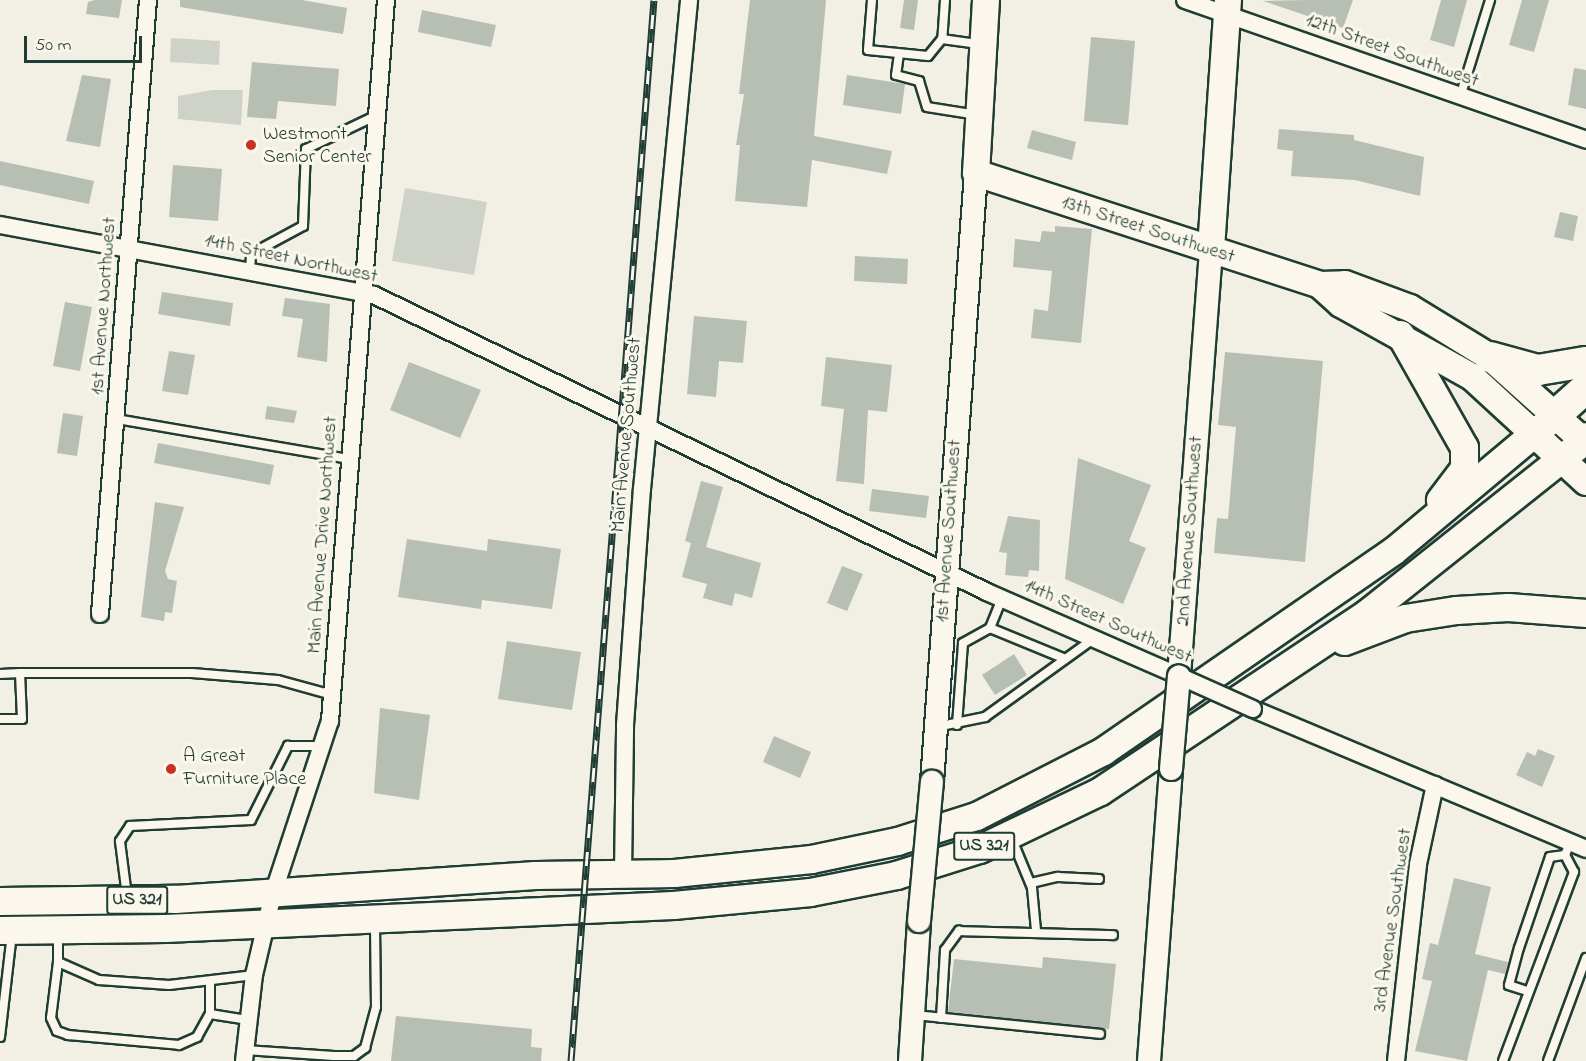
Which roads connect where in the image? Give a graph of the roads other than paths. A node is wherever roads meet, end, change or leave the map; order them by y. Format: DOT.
graph roads {
  1 [pos="148,0"];
  2 [pos="386,0"];
  3 [pos="689,0"];
  4 [pos="872,0"];
  5 [pos="945,0"];
  6 [pos="986,0"];
  7 [pos="1185,0"];
  8 [pos="1490,0"];
  9 [pos="1227,7"];
  10 [pos="942,39"];
  11 [pos="983,45"];
  12 [pos="899,54"];
  13 [pos="1460,98"];
  14 [pos="979,115"];
  15 [pos="373,117"];
  16 [pos="1586,140"];
  17 [pos="976,173"];
  18 [pos="0,225"];
  19 [pos="130,249"];
  20 [pos="1211,249"];
  21 [pos="250,270"];
  22 [pos="1320,285"];
  23 [pos="362,291"];
  24 [pos="1400,334"];
  25 [pos="1490,357"];
  26 [pos="1586,362"];
  27 [pos="1586,388"];
  28 [pos="1558,413"];
  29 [pos="623,415"];
  30 [pos="117,419"];
  31 [pos="651,426"];
  32 [pos="1535,435"];
  33 [pos="1579,446"];
  34 [pos="350,459"];
  35 [pos="1586,482"];
  36 [pos="1393,551"];
  37 [pos="948,571"];
  38 [pos="1002,599"];
  39 [pos="1586,613"];
  40 [pos="100,614"];
  41 [pos="990,628"];
  42 [pos="1093,639"];
  43 [pos="953,642"];
  44 [pos="1303,656"];
  45 [pos="1063,658"];
  46 [pos="20,673"];
  47 [pos="0,674"];
  48 [pos="1179,676"];
  49 [pos="333,696"];
  50 [pos="0,719"];
  51 [pos="946,726"];
  52 [pos="325,746"];
  53 [pos="1435,785"];
  54 [pos="1010,836"];
  55 [pos="1567,849"];
  56 [pos="1586,849"];
  57 [pos="623,874"];
  58 [pos="1099,879"];
  59 [pos="1031,883"];
  60 [pos="273,894"];
  61 [pos="128,900"];
  62 [pos="0,901"];
  63 [pos="375,916"];
  64 [pos="266,923"];
  65 [pos="58,929"];
  66 [pos="6,930"];
  67 [pos="1036,930"];
  68 [pos="1113,935"];
  69 [pos="1586,958"];
  70 [pos="58,962"];
  71 [pos="254,975"];
  72 [pos="210,982"];
  73 [pos="3,988"];
  74 [pos="1527,991"];
  75 [pos="210,1014"];
  76 [pos="913,1015"];
  77 [pos="941,1018"];
  78 [pos="249,1020"];
  79 [pos="1100,1034"];
  80 [pos="0,1037"];
  81 [pos="245,1056"];
  82 [pos="910,1061"];
  83 [pos="1149,1061"];
  84 [pos="1396,1061"];
  85 [pos="1503,1061"];
  86 [pos="1548,1061"];
  1 -- 19 [label="street, 1st Avenue Northwest"];
  2 -- 15 [label="street, Main Avenue Drive Northwest"];
  3 -- 31 [label="street, Main Avenue Southwest"];
  4 -- 12 [label="lane"];
  5 -- 10 [label="lane"];
  6 -- 11 [label="main road, 1st Avenue Southwest"];
  7 -- 9 [label="street, 12th Street Southwest"];
  8 -- 13 [label="lane"];
  9 -- 13 [label="street, 12th Street Southwest"];
  9 -- 20 [label="main road, 2nd Avenue Southwest"];
  10 -- 11 [label="lane"];
  10 -- 12 [label="lane"];
  11 -- 14 [label="main road, 1st Avenue Southwest"];
  12 -- 14 [label="lane"];
  13 -- 16 [label="street, 12th Street Southwest"];
  14 -- 17 [label="main road, 1st Avenue Southwest"];
  15 -- 21 [label="lane"];
  15 -- 23 [label="street, Main Avenue Drive Northwest"];
  17 -- 20 [label="main road, 13th Street Southwest"];
  17 -- 37 [label="main road, 1st Avenue Southwest"];
  18 -- 19 [label="street, 14th Street Northwest"];
  19 -- 21 [label="street, 14th Street Northwest"];
  19 -- 30 [label="street, 1st Avenue Northwest"];
  20 -- 22 [label="main road, 13th Street Southwest"];
  20 -- 48 [label="main road, 2nd Avenue Southwest"];
  21 -- 23 [label="street, 14th Street Northwest"];
  22 -- 24 [label="main road, 13th Street Southwest"];
  22 -- 25 [label="main road, 13th Street Southwest"];
  23 -- 29 [label="street, 14th Street Northwest"];
  23 -- 34 [label="street, Main Avenue Drive Northwest"];
  24 -- 32 [label="main road, 13th Street Southwest"];
  24 -- 36 [label="highway"];
  25 -- 26 [label="highway"];
  25 -- 28 [label="main road, 13th Street Southwest"];
  27 -- 28 [label="highway, US 321"];
  28 -- 32 [label="highway, US 321"];
  28 -- 33 [label="main road, 13th Street Southwest"];
  29 -- 31 [label="street, 14th Street Southwest"];
  30 -- 34 [label="lane"];
  30 -- 40 [label="street, 1st Avenue Northwest"];
  31 -- 37 [label="street, 14th Street Southwest"];
  31 -- 57 [label="street, Main Avenue Southwest"];
  32 -- 33 [label="main road, 13th Street Southwest"];
  32 -- 36 [label="highway, US 321"];
  33 -- 35 [label="main road, 13th Street Southwest"];
  33 -- 44 [label="highway, US 321"];
  34 -- 49 [label="street, Main Avenue Drive Northwest"];
  36 -- 57 [label="highway, US 321"];
  37 -- 38 [label="street, 14th Street Southwest"];
  37 -- 43 [label="main road, 1st Avenue Southwest"];
  38 -- 41 [label="lane"];
  38 -- 42 [label="street, 14th Street Southwest"];
  39 -- 44 [label="highway"];
  41 -- 43 [label="lane"];
  41 -- 45 [label="lane"];
  42 -- 45 [label="lane"];
  42 -- 48 [label="street, 14th Street Southwest"];
  43 -- 51 [label="main road, 1st Avenue Southwest"];
  44 -- 54 [label="highway, US 321"];
  45 -- 51 [label="lane"];
  46 -- 47 [label="lane"];
  46 -- 49 [label="lane"];
  46 -- 50 [label="lane"];
  48 -- 53 [label="street, 14th Street Southwest, bridge"];
  48 -- 83 [label="main road, 2nd Avenue Southwest, bridge"];
  49 -- 52 [label="street, Main Avenue Drive Northwest"];
  51 -- 76 [label="main road, 1st Avenue Southwest, bridge"];
  52 -- 60 [label="street, Main Avenue Drive Northwest"];
  52 -- 61 [label="lane"];
  53 -- 55 [label="street, 14th Street Southwest"];
  53 -- 84 [label="street, 3rd Avenue Southwest"];
  54 -- 59 [label="lane"];
  54 -- 63 [label="highway, US 321"];
  55 -- 56 [label="street, 14th Street Southwest"];
  55 -- 74 [label="lane"];
  55 -- 74 [label="lane"];
  57 -- 60 [label="highway, US 321"];
  58 -- 59 [label="lane"];
  59 -- 67 [label="lane"];
  60 -- 61 [label="highway, US 321"];
  60 -- 64 [label="street, Main Avenue Drive Northwest"];
  61 -- 62 [label="highway, US 321"];
  63 -- 64 [label="highway, US 321"];
  63 -- 81 [label="lane"];
  64 -- 65 [label="highway, US 321"];
  64 -- 71 [label="street, Main Avenue Drive Northwest"];
  65 -- 66 [label="highway, US 321"];
  65 -- 70 [label="lane"];
  66 -- 73 [label="lane"];
  67 -- 68 [label="lane"];
  67 -- 77 [label="lane"];
  69 -- 86 [label="lane"];
  70 -- 72 [label="lane"];
  70 -- 75 [label="lane"];
  71 -- 72 [label="lane"];
  71 -- 78 [label="street, Main Avenue Drive Northwest"];
  72 -- 75 [label="lane"];
  73 -- 80 [label="lane"];
  74 -- 85 [label="lane"];
  75 -- 78 [label="lane"];
  76 -- 77 [label="lane"];
  76 -- 82 [label="main road, 1st Avenue Southwest"];
  77 -- 79 [label="lane"];
  78 -- 81 [label="street, Main Avenue Drive Northwest"];
}
